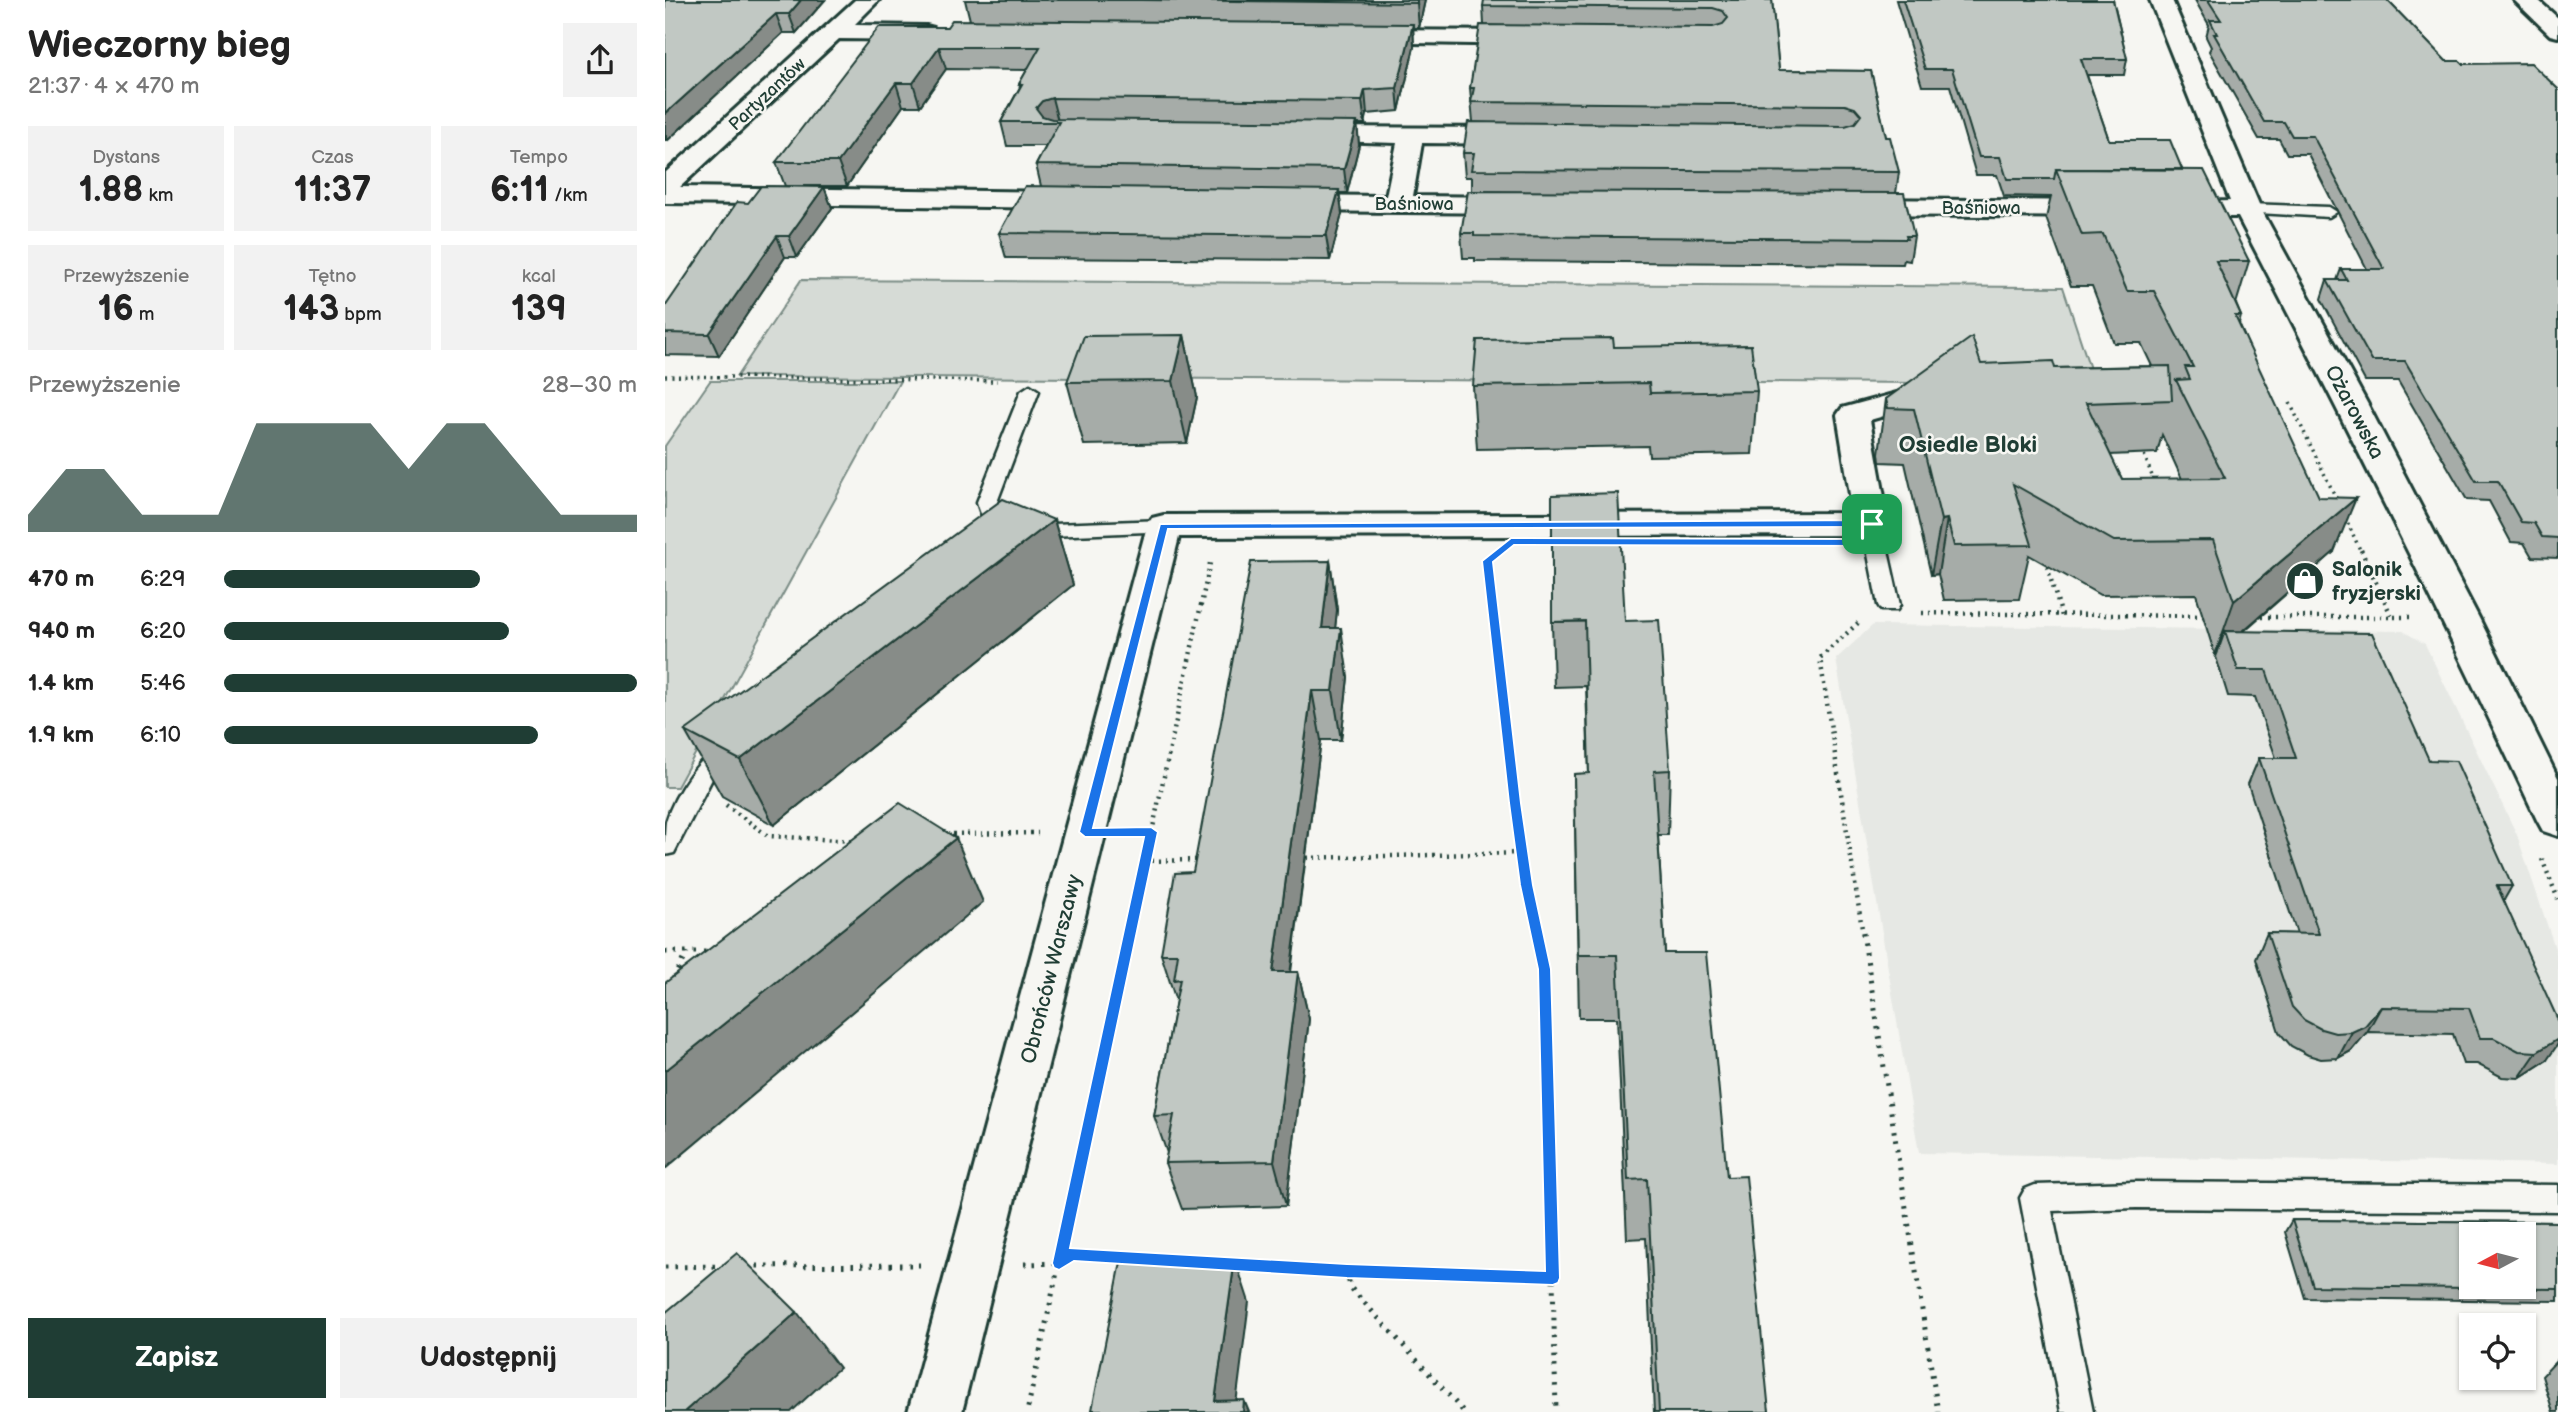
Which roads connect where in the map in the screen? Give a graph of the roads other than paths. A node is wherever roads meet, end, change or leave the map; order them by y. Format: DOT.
graph roads {
  1 [pos="868,0"];
  2 [pos="2161,0"];
  3 [pos="2525,0"];
  4 [pos="2558,30"];
  5 [pos="834,32"];
  6 [pos="954,33"];
  7 [pos="1339,37"];
  8 [pos="1560,39"];
  9 [pos="1276,134"];
  10 [pos="1411,135"];
  11 [pos="1537,136"];
  12 [pos="668,184"];
  13 [pos="1093,201"];
  14 [pos="1259,203"];
  15 [pos="1398,204"];
  16 [pos="1537,205"];
  17 [pos="1831,207"];
  18 [pos="2125,209"];
  19 [pos="2153,209"];
  20 [pos="2247,209"];
  21 [pos="2329,212"];
  22 [pos="1030,391"];
  23 [pos="1908,399"];
  24 [pos="1872,524"];
  25 [pos="1162,534"];
  26 [pos="1889,605"];
  27 [pos="746,737"];
  28 [pos="2558,820"];
  29 [pos="665,846"];
  30 [pos="2558,1198"];
  31 [pos="935,1412"];
  32 [pos="2077,1412"];
  1 -- 5 [label="street, Partyzantów"];
  2 -- 20 [label="street, Ożarowska"];
  3 -- 4 [label="street"];
  5 -- 6 [label="street"];
  5 -- 12 [label="street, Partyzantów"];
  7 -- 8 [label="street"];
  9 -- 10 [label="street"];
  10 -- 11 [label="street"];
  10 -- 15 [label="street"];
  12 -- 13 [label="street"];
  14 -- 15 [label="street, Baśniowa"];
  15 -- 16 [label="street, Baśniowa"];
  17 -- 18 [label="street, Baśniowa"];
  19 -- 20 [label="street"];
  20 -- 21 [label="lane"];
  20 -- 28 [label="street, Ożarowska"];
  22 -- 25 [label="lane"];
  23 -- 24 [label="street"];
  24 -- 25 [label="street"];
  24 -- 26 [label="lane"];
  25 -- 31 [label="street, Obrońców Warszawy"];
  27 -- 29 [label="lane"];
  30 -- 32 [label="lane"];
}
